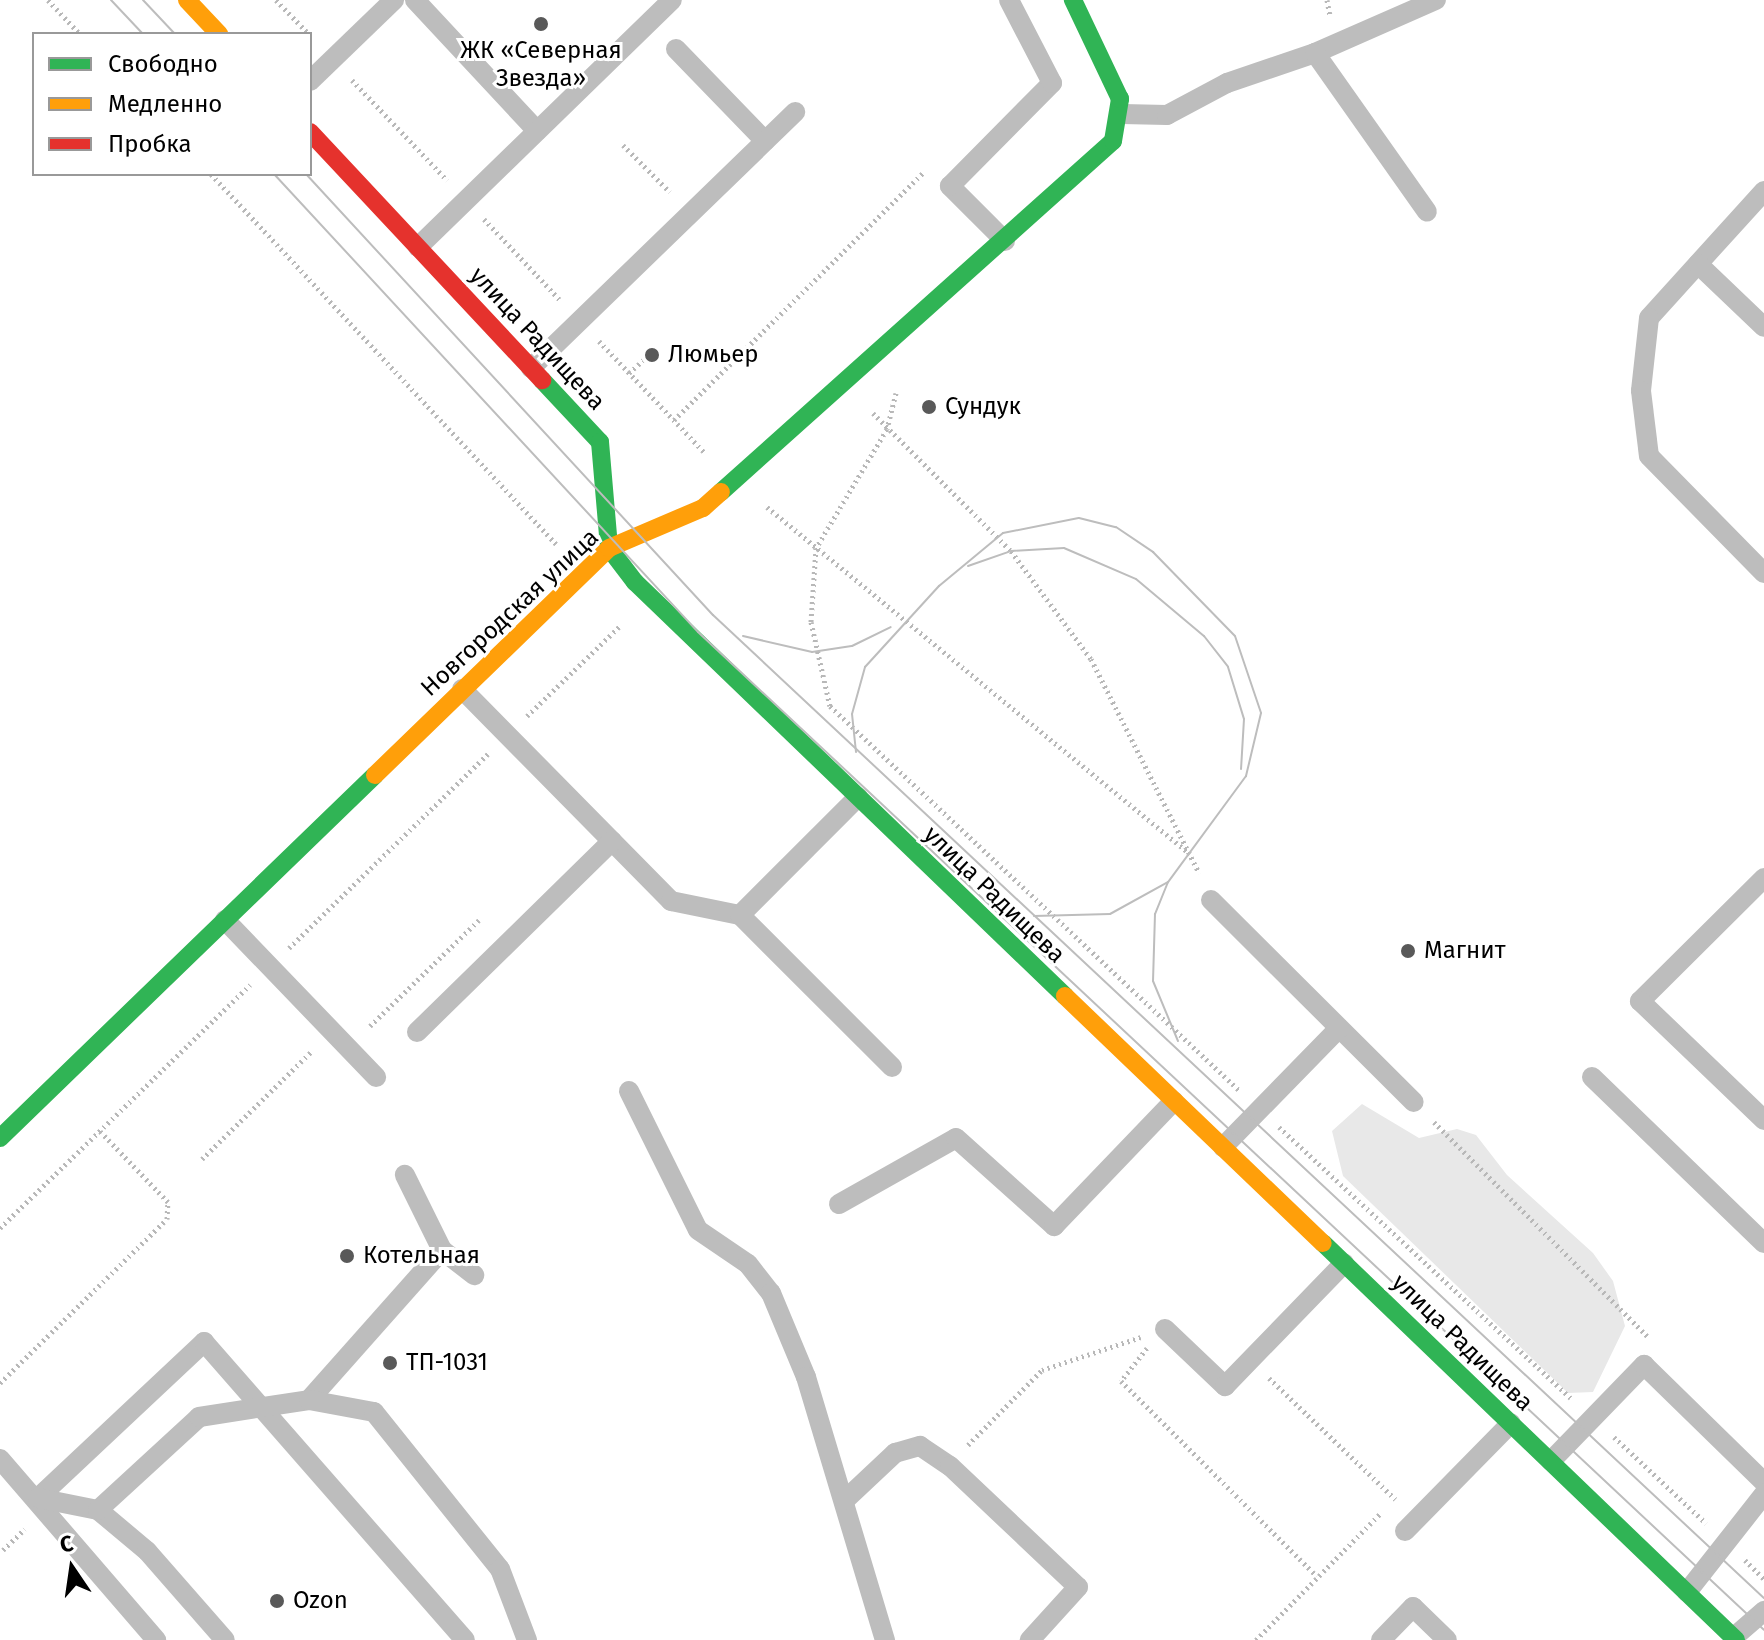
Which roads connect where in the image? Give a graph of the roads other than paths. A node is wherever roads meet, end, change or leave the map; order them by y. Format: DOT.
graph roads {
  1 [pos="187,0"];
  2 [pos="394,0"];
  3 [pos="415,0"];
  4 [pos="672,0"];
  5 [pos="1009,0"];
  6 [pos="1073,0"];
  7 [pos="1436,0"];
  8 [pos="217,32"];
  9 [pos="676,49"];
  10 [pos="1315,53"];
  11 [pos="312,79"];
  12 [pos="795,112"];
  13 [pos="1122,114"];
  14 [pos="537,131"];
  15 [pos="312,134"];
  16 [pos="765,141"];
  17 [pos="1764,191"];
  18 [pos="1427,212"];
  19 [pos="1005,241"];
  20 [pos="418,247"];
  21 [pos="1698,264"];
  22 [pos="1764,327"];
  23 [pos="531,368"];
  24 [pos="609,548"];
  25 [pos="1764,573"];
  26 [pos="462,689"];
  27 [pos="858,797"];
  28 [pos="612,841"];
  29 [pos="1764,878"];
  30 [pos="1211,900"];
  31 [pos="740,915"];
  32 [pos="225,920"];
  33 [pos="1339,1028"];
  34 [pos="417,1032"];
  35 [pos="892,1067"];
  36 [pos="376,1077"];
  37 [pos="1592,1077"];
  38 [pos="629,1091"];
  39 [pos="1174,1101"];
  40 [pos="1414,1102"];
  41 [pos="1764,1120"];
  42 [pos="0,1138"];
  43 [pos="1223,1147"];
  44 [pos="405,1175"];
  45 [pos="839,1204"];
  46 [pos="1764,1243"];
  47 [pos="442,1250"];
  48 [pos="1344,1263"];
  49 [pos="474,1275"];
  50 [pos="1165,1329"];
  51 [pos="309,1400"];
  52 [pos="261,1409"];
  53 [pos="1511,1423"];
  54 [pos="0,1459"];
  55 [pos="1551,1461"];
  56 [pos="1764,1482"];
  57 [pos="1764,1494"];
  58 [pos="38,1498"];
  59 [pos="845,1500"];
  60 [pos="98,1510"];
  61 [pos="1405,1531"];
  62 [pos="1687,1592"];
  63 [pos="1764,1611"];
  64 [pos="1735,1638"];
  65 [pos="156,1640"];
  66 [pos="225,1640"];
  67 [pos="465,1640"];
  68 [pos="527,1640"];
  69 [pos="885,1640"];
  70 [pos="1030,1640"];
  71 [pos="1381,1640"];
  72 [pos="1447,1640"];
  1 -- 8 [label="street"];
  2 -- 11 [label="lane"];
  3 -- 14 [label="lane"];
  4 -- 14 [label="lane"];
  5 -- 19 [label="lane"];
  6 -- 13 [label="street"];
  7 -- 10 [label="lane"];
  9 -- 16 [label="lane"];
  10 -- 13 [label="lane"];
  10 -- 18 [label="lane"];
  12 -- 16 [label="lane"];
  13 -- 19 [label="street, Новгородская улица"];
  14 -- 20 [label="lane"];
  15 -- 20 [label="street, улица Радищева"];
  16 -- 23 [label="lane"];
  17 -- 21 [label="lane"];
  19 -- 24 [label="street, Новгородская улица"];
  20 -- 23 [label="street, улица Радищева"];
  21 -- 22 [label="lane"];
  21 -- 25 [label="lane"];
  23 -- 24 [label="street, улица Радищева"];
  24 -- 26 [label="street, Новгородская улица"];
  24 -- 27 [label="street, улица Радищева"];
  26 -- 28 [label="lane"];
  26 -- 32 [label="street, Новгородская улица"];
  27 -- 31 [label="lane"];
  27 -- 39 [label="street, улица Радищева"];
  28 -- 31 [label="lane"];
  28 -- 34 [label="lane"];
  29 -- 41 [label="lane"];
  30 -- 33 [label="lane"];
  31 -- 35 [label="lane"];
  32 -- 36 [label="lane"];
  32 -- 42 [label="street, Новгородская улица"];
  33 -- 40 [label="lane"];
  33 -- 43 [label="lane"];
  37 -- 46 [label="lane"];
  38 -- 59 [label="lane"];
  39 -- 43 [label="street, улица Радищева"];
  39 -- 45 [label="lane"];
  43 -- 48 [label="street, улица Радищева"];
  44 -- 47 [label="lane"];
  47 -- 49 [label="lane"];
  47 -- 51 [label="lane"];
  48 -- 50 [label="lane"];
  48 -- 53 [label="street, улица Радищева"];
  51 -- 52 [label="lane"];
  51 -- 68 [label="lane"];
  52 -- 58 [label="lane"];
  52 -- 60 [label="lane"];
  52 -- 67 [label="lane"];
  53 -- 55 [label="street, улица Радищева"];
  53 -- 61 [label="lane"];
  54 -- 58 [label="lane"];
  55 -- 56 [label="lane"];
  55 -- 62 [label="street, улица Радищева"];
  57 -- 62 [label="lane"];
  58 -- 60 [label="lane"];
  58 -- 65 [label="lane"];
  59 -- 69 [label="lane"];
  59 -- 70 [label="lane"];
  60 -- 66 [label="lane"];
  62 -- 64 [label="street, улица Радищева"];
  63 -- 64 [label="lane"];
  71 -- 72 [label="lane"];
}
